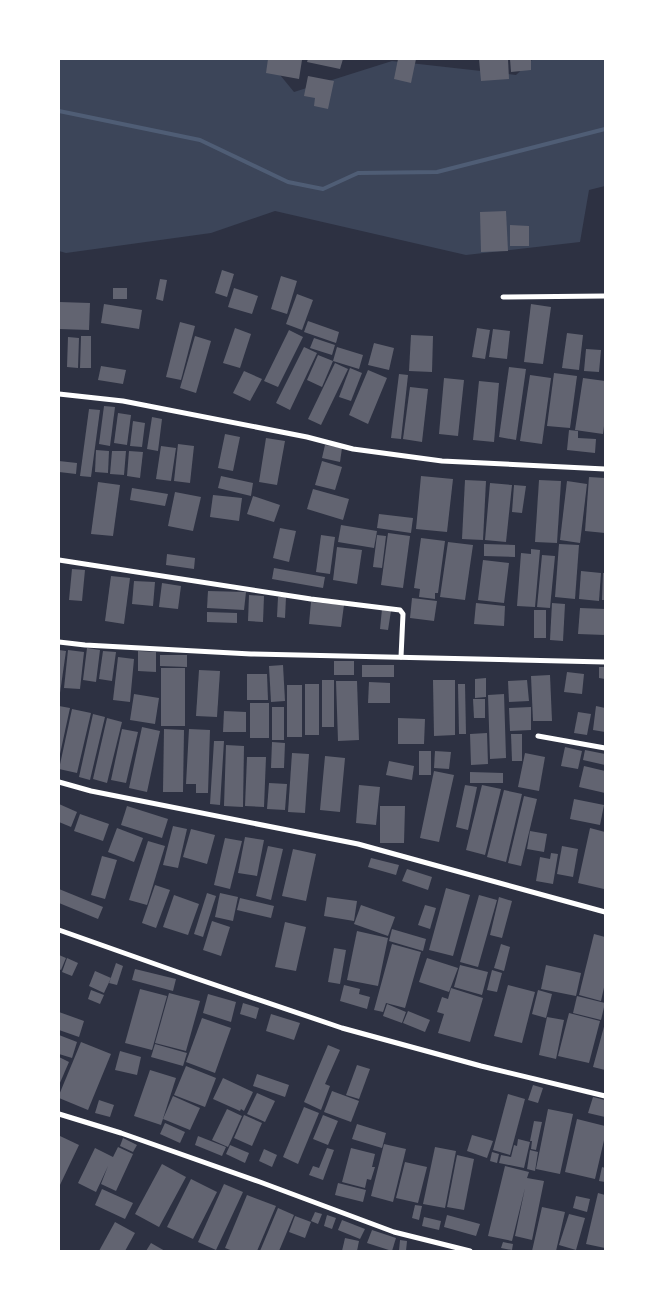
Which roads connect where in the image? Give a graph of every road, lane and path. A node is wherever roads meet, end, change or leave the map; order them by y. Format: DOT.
graph roads {
  1 [pos="605,296"];
  2 [pos="503,297"];
  3 [pos="59,394"];
  4 [pos="605,469"];
  5 [pos="59,560"];
  6 [pos="59,642"];
  7 [pos="401,657"];
  8 [pos="605,662"];
  9 [pos="538,736"];
  10 [pos="605,748"];
  11 [pos="59,782"];
  12 [pos="605,912"];
  13 [pos="59,930"];
  14 [pos="605,1096"];
  15 [pos="59,1114"];
  16 [pos="470,1251"];
  1 -- 2 [label="street"];
  3 -- 4 [label="street"];
  5 -- 7 [label="street"];
  6 -- 7 [label="street"];
  7 -- 8 [label="street"];
  9 -- 10 [label="street"];
  11 -- 12 [label="street"];
  13 -- 14 [label="street"];
  15 -- 16 [label="street"];
}
